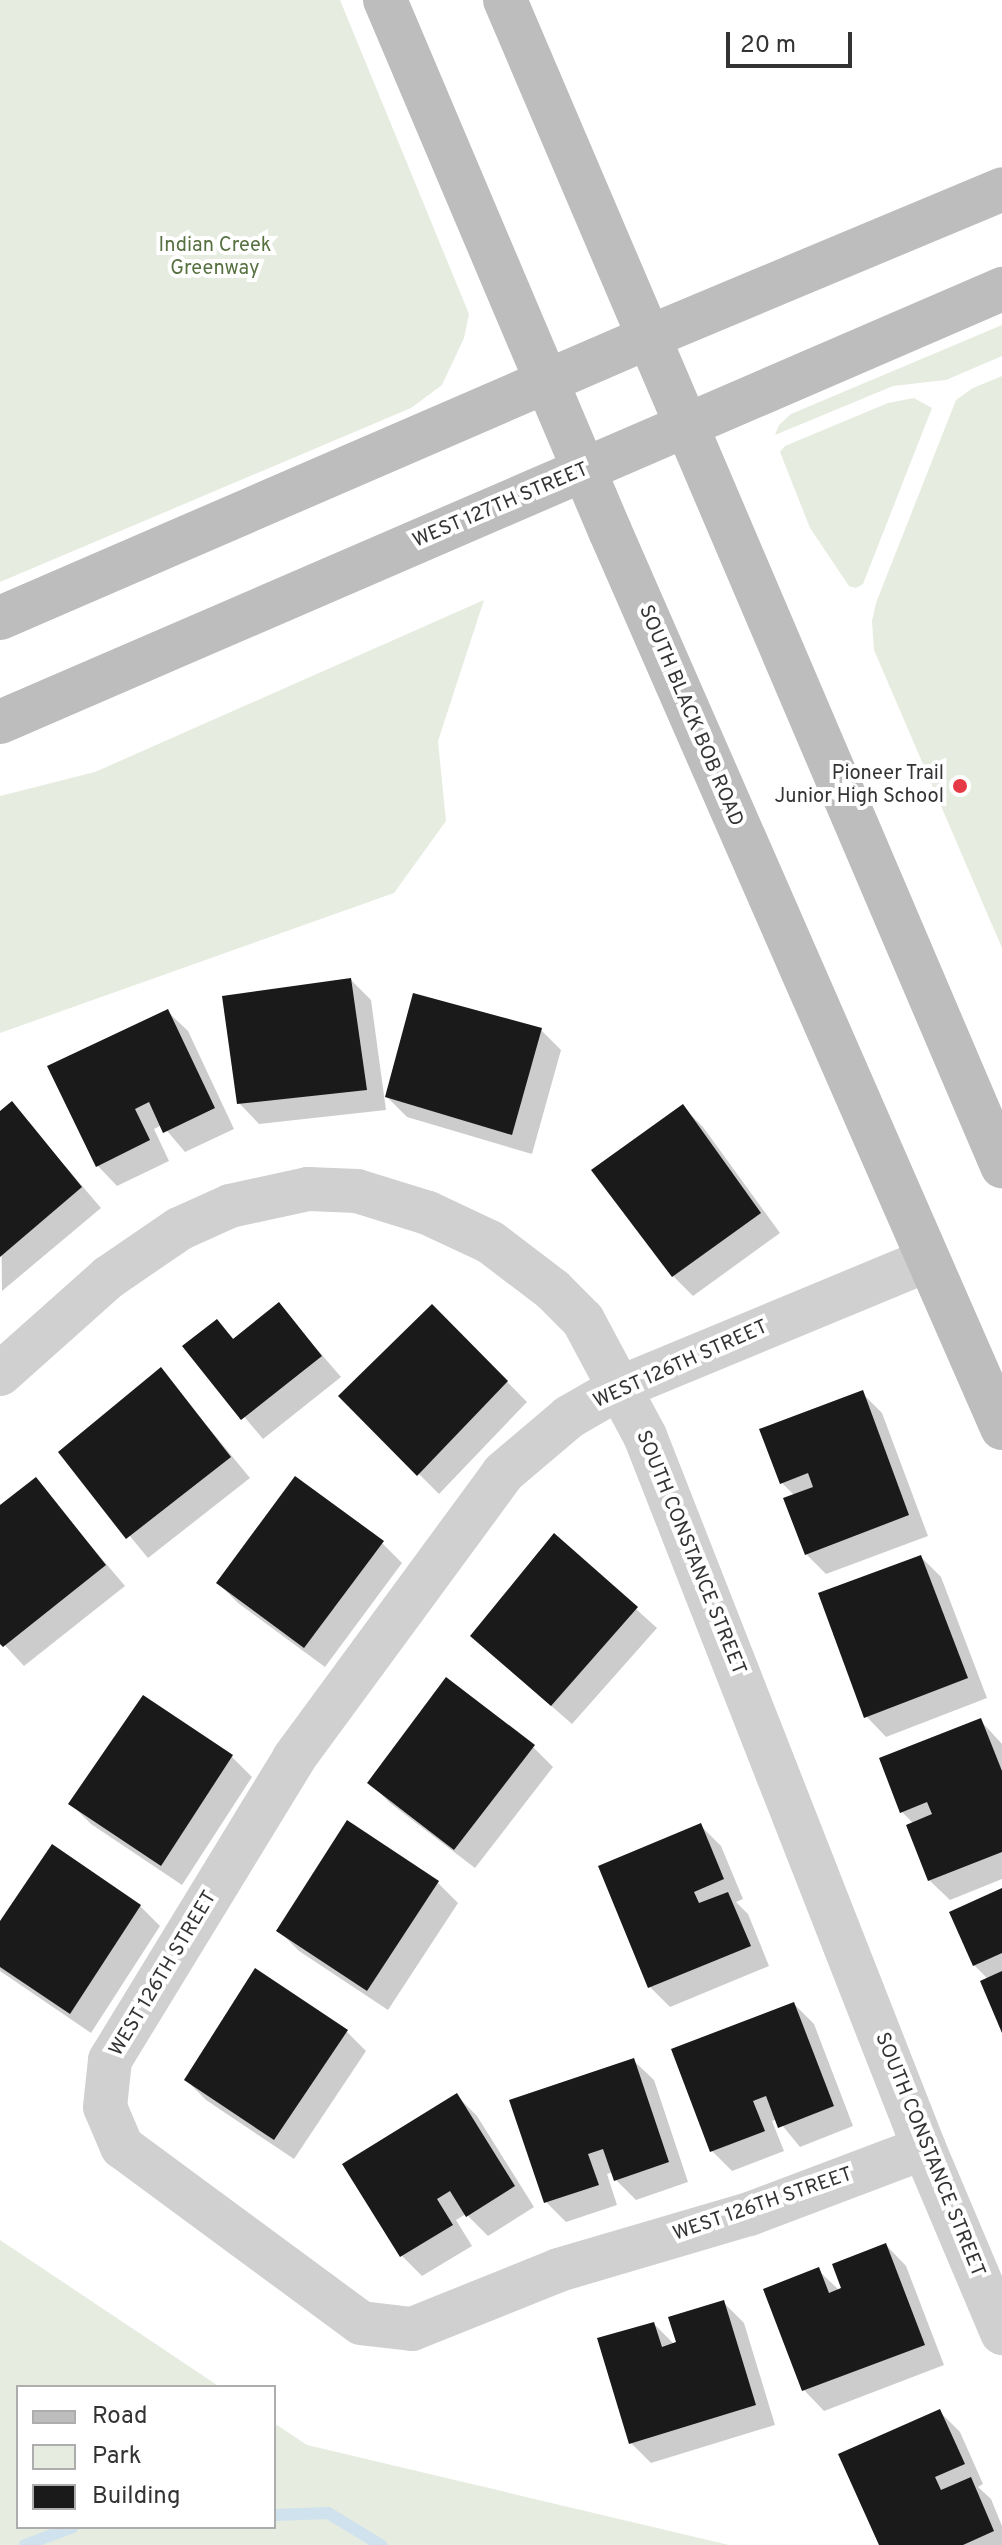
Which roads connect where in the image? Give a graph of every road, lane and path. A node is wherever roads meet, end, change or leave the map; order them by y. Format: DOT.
graph roads {
  1 [pos="385,0"];
  2 [pos="505,0"];
  3 [pos="1002,189"];
  4 [pos="1002,289"];
  5 [pos="649,337"];
  6 [pos="547,381"];
  7 [pos="686,425"];
  8 [pos="585,470"];
  9 [pos="0,618"];
  10 [pos="0,722"];
  11 [pos="1002,1166"];
  12 [pos="926,1261"];
  13 [pos="0,1374"];
  14 [pos="619,1388"];
  15 [pos="1002,1428"];
  16 [pos="924,2148"];
  17 [pos="1002,2333"];
  1 -- 6 [label="main road, SOUTH BLACK BOB ROAD"];
  2 -- 5 [label="main road"];
  3 -- 5 [label="main road"];
  4 -- 7 [label="main road, WEST 127TH STREET"];
  5 -- 6 [label="main road"];
  5 -- 7 [label="main road"];
  6 -- 8 [label="main road, SOUTH BLACK BOB ROAD"];
  6 -- 9 [label="main road"];
  7 -- 8 [label="main road, WEST 127TH STREET"];
  7 -- 11 [label="main road"];
  8 -- 10 [label="main road, WEST 127TH STREET"];
  8 -- 12 [label="main road, SOUTH BLACK BOB ROAD"];
  12 -- 14 [label="street, WEST 126TH STREET"];
  12 -- 15 [label="main road, SOUTH BLACK BOB ROAD"];
  13 -- 14 [label="street, SOUTH CONSTANCE STREET"];
  14 -- 16 [label="street, SOUTH CONSTANCE STREET"];
  14 -- 16 [label="street, WEST 126TH STREET"];
  16 -- 17 [label="street, SOUTH CONSTANCE STREET"];
}
